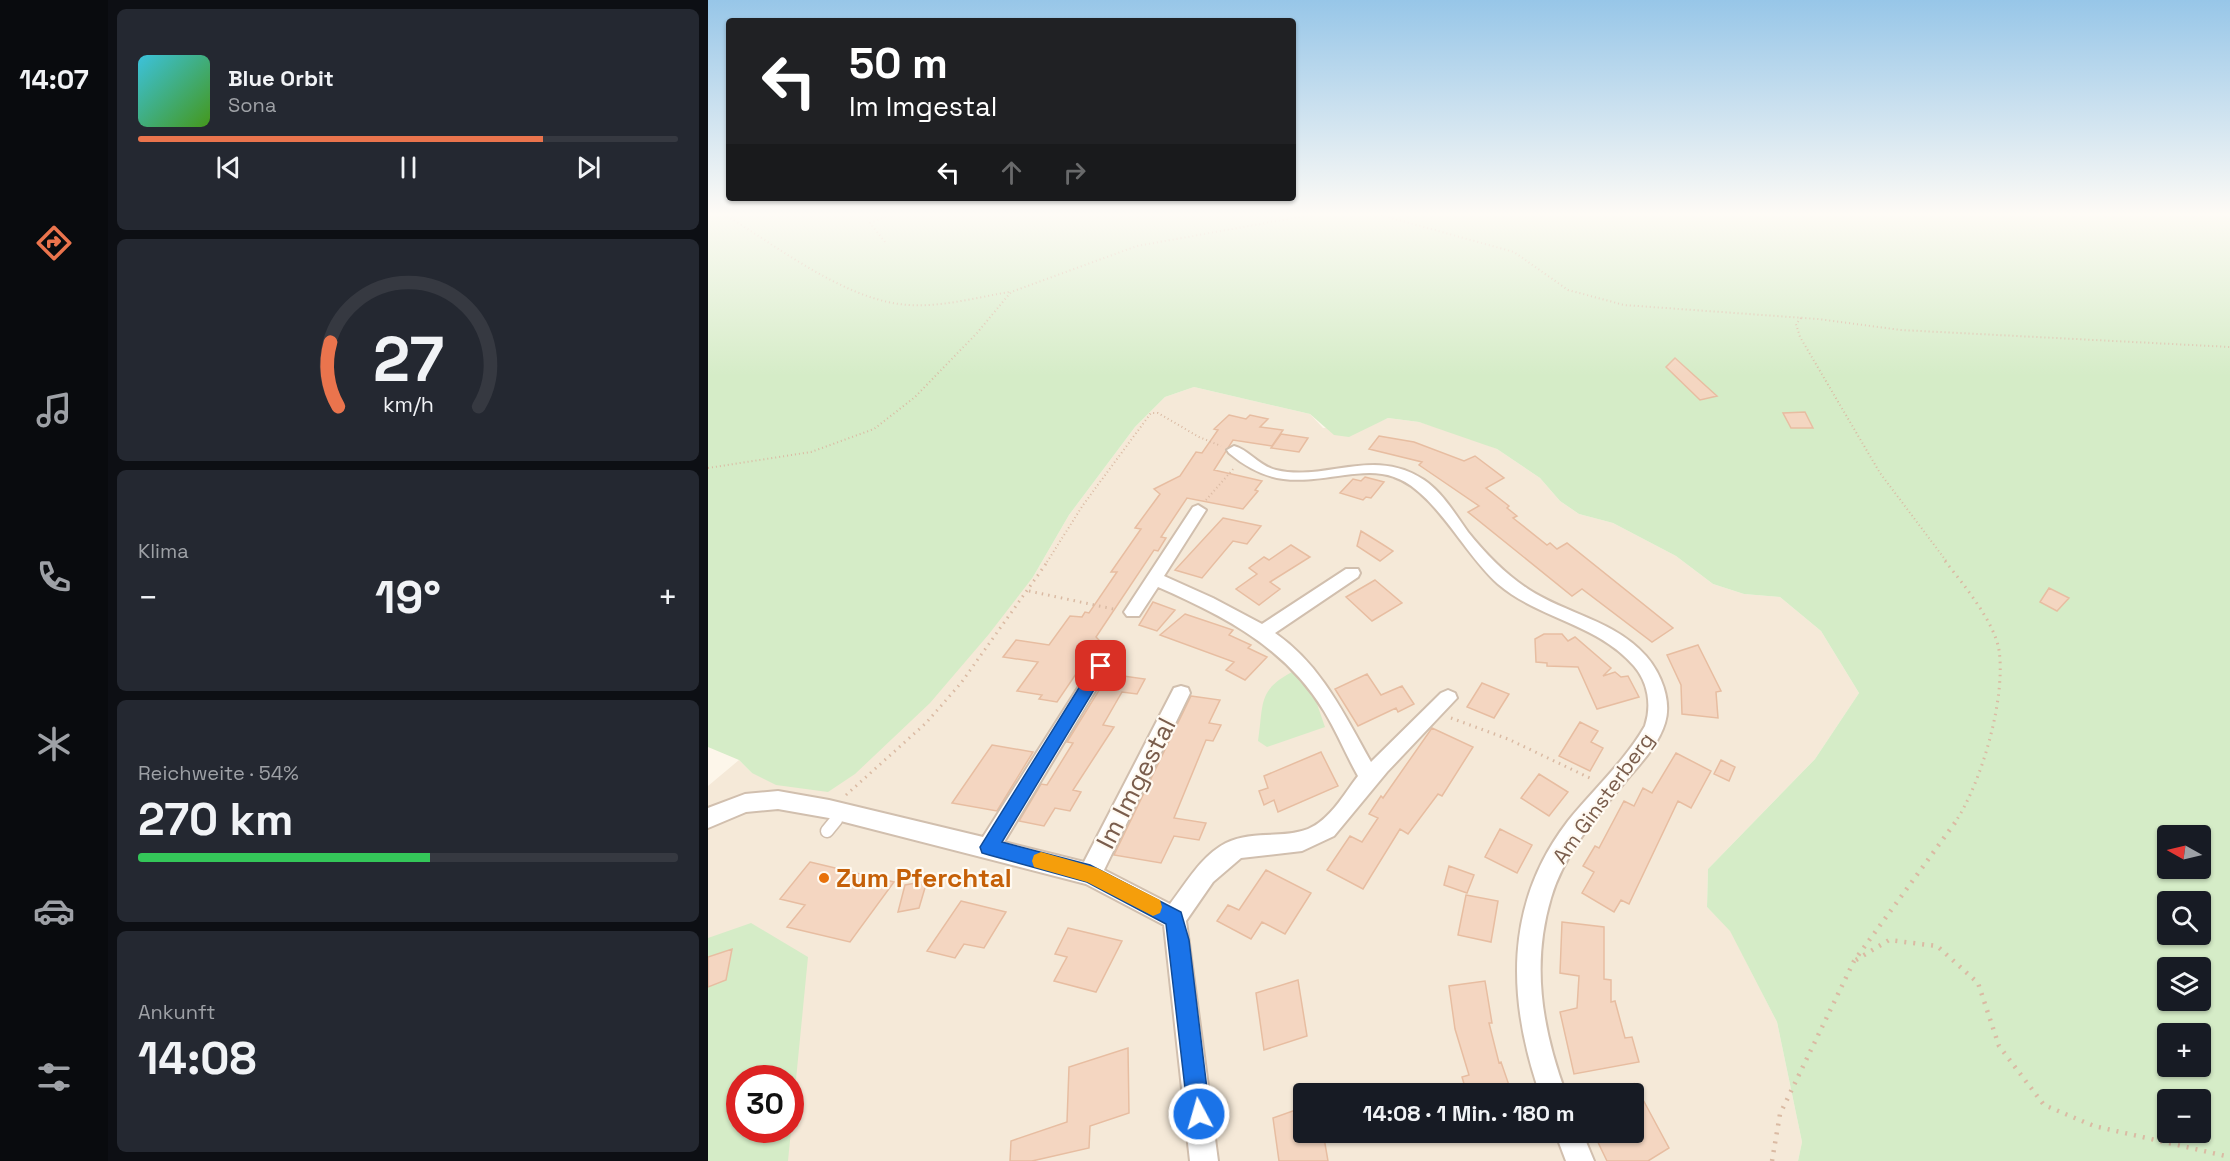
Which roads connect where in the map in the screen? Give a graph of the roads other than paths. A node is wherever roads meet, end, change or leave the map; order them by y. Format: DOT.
graph roads {
  1 [pos="1239,455"];
  2 [pos="1198,510"];
  3 [pos="1352,573"];
  4 [pos="1155,579"];
  5 [pos="1133,612"];
  6 [pos="1264,632"];
  7 [pos="1101,666"];
  8 [pos="1181,693"];
  9 [pos="1442,704"];
  10 [pos="1370,777"];
  11 [pos="708,818"];
  12 [pos="989,847"];
  13 [pos="1090,874"];
  14 [pos="1174,918"];
  15 [pos="1549,1083"];
  16 [pos="1573,1143"];
  17 [pos="1204,1161"];
  18 [pos="1580,1161"];
  1 -- 15 [label="street, Am Ginsterberg"];
  2 -- 4 [label="street"];
  3 -- 6 [label="street"];
  4 -- 5 [label="street"];
  4 -- 6 [label="street"];
  6 -- 10 [label="street"];
  7 -- 12 [label="street"];
  8 -- 13 [label="street, Im Imgestal"];
  9 -- 10 [label="street"];
  10 -- 14 [label="street"];
  11 -- 12 [label="street, Im Imgestal"];
  12 -- 13 [label="street, Im Imgestal"];
  13 -- 14 [label="street, Im Imgestal"];
  14 -- 17 [label="street"];
  16 -- 18 [label="street"];
}
